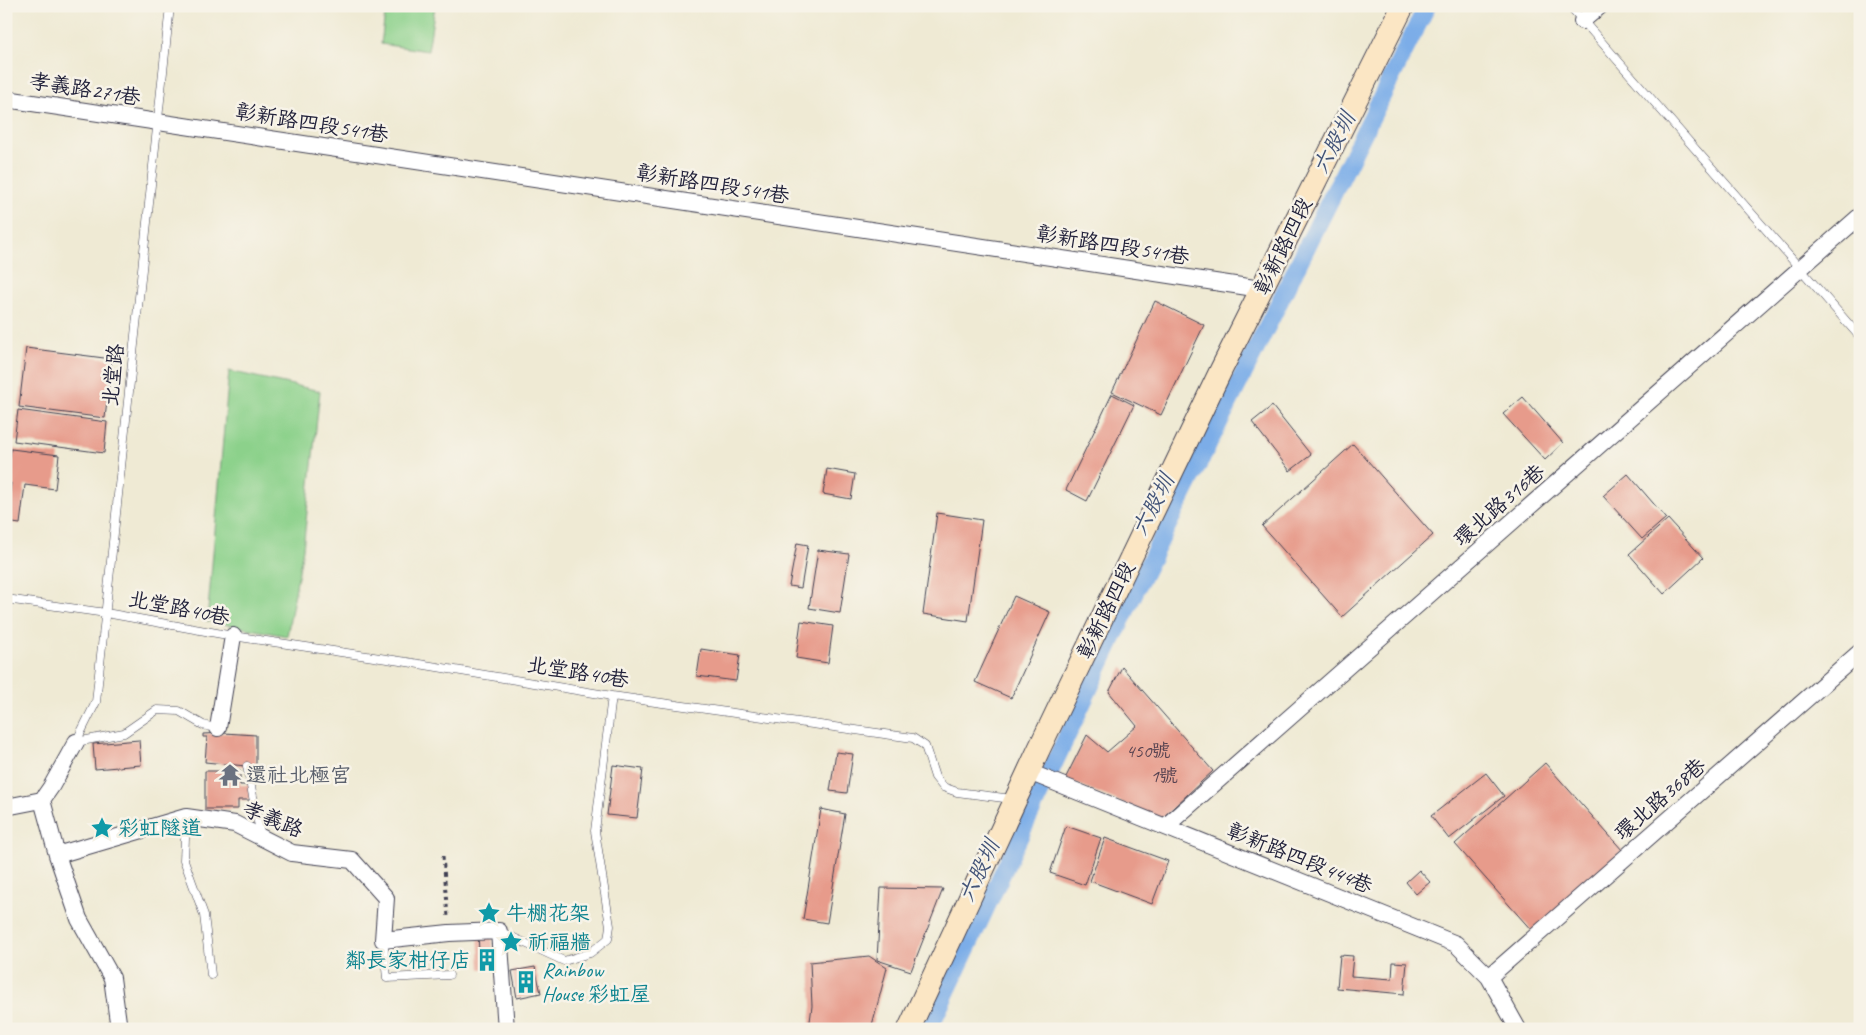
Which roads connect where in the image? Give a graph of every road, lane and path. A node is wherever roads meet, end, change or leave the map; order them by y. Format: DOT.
graph roads {
  1 [pos="170,6"];
  2 [pos="1403,6"];
  3 [pos="1570,6"];
  4 [pos="1600,6"];
  5 [pos="1582,21"];
  6 [pos="6,98"];
  7 [pos="158,121"];
  8 [pos="1860,216"];
  9 [pos="1800,269"];
  10 [pos="1261,289"];
  11 [pos="1860,337"];
  12 [pos="6,599"];
  13 [pos="106,612"];
  14 [pos="233,636"];
  15 [pos="1860,652"];
  16 [pos="612,696"];
  17 [pos="221,730"];
  18 [pos="76,742"];
  19 [pos="247,766"];
  20 [pos="1030,772"];
  21 [pos="42,800"];
  22 [pos="1017,800"];
  23 [pos="6,807"];
  24 [pos="186,817"];
  25 [pos="1166,826"];
  26 [pos="261,837"];
  27 [pos="57,855"];
  28 [pos="443,856"];
  29 [pos="499,931"];
  30 [pos="449,933"];
  31 [pos="383,940"];
  32 [pos="449,974"];
  33 [pos="211,975"];
  34 [pos="1489,977"];
  35 [pos="119,1029"];
  36 [pos="506,1029"];
  37 [pos="909,1029"];
  38 [pos="1518,1029"];
  1 -- 7 [label="lane, 北堂路"];
  2 -- 10 [label="street, 彰新路四段"];
  3 -- 5 [label="lane"];
  4 -- 5 [label="street"];
  5 -- 9 [label="lane"];
  6 -- 7 [label="street, 孝義路271巷"];
  7 -- 10 [label="street, 彰新路四段541巷"];
  7 -- 13 [label="lane, 北堂路"];
  8 -- 9 [label="street, 環北路316巷"];
  9 -- 11 [label="lane"];
  9 -- 25 [label="street, 環北路316巷"];
  10 -- 20 [label="street, 彰新路四段"];
  12 -- 13 [label="lane, 北堂路40巷"];
  13 -- 14 [label="lane, 北堂路40巷"];
  13 -- 18 [label="lane, 北堂路"];
  14 -- 16 [label="lane, 北堂路40巷"];
  14 -- 17 [label="street"];
  15 -- 34 [label="street, 環北路368巷"];
  16 -- 22 [label="lane, 北堂路40巷"];
  16 -- 29 [label="lane"];
  17 -- 18 [label="lane"];
  18 -- 21 [label="street"];
  19 -- 26 [label="lane"];
  20 -- 22 [label="street, 彰新路四段"];
  20 -- 25 [label="street, 彰新路四段444巷"];
  21 -- 23 [label="street"];
  21 -- 27 [label="street"];
  22 -- 37 [label="street, 彰新路四段"];
  24 -- 26 [label="street, 孝義路"];
  24 -- 27 [label="street, 孝義路"];
  24 -- 33 [label="lane"];
  25 -- 34 [label="street, 彰新路四段444巷"];
  26 -- 31 [label="street, 孝義路"];
  27 -- 35 [label="street"];
  28 -- 30 [label="path"];
  29 -- 30 [label="street"];
  29 -- 36 [label="street"];
  30 -- 31 [label="street"];
  31 -- 32 [label="lane"];
  34 -- 38 [label="street, 彰新路四段444巷"];
}
